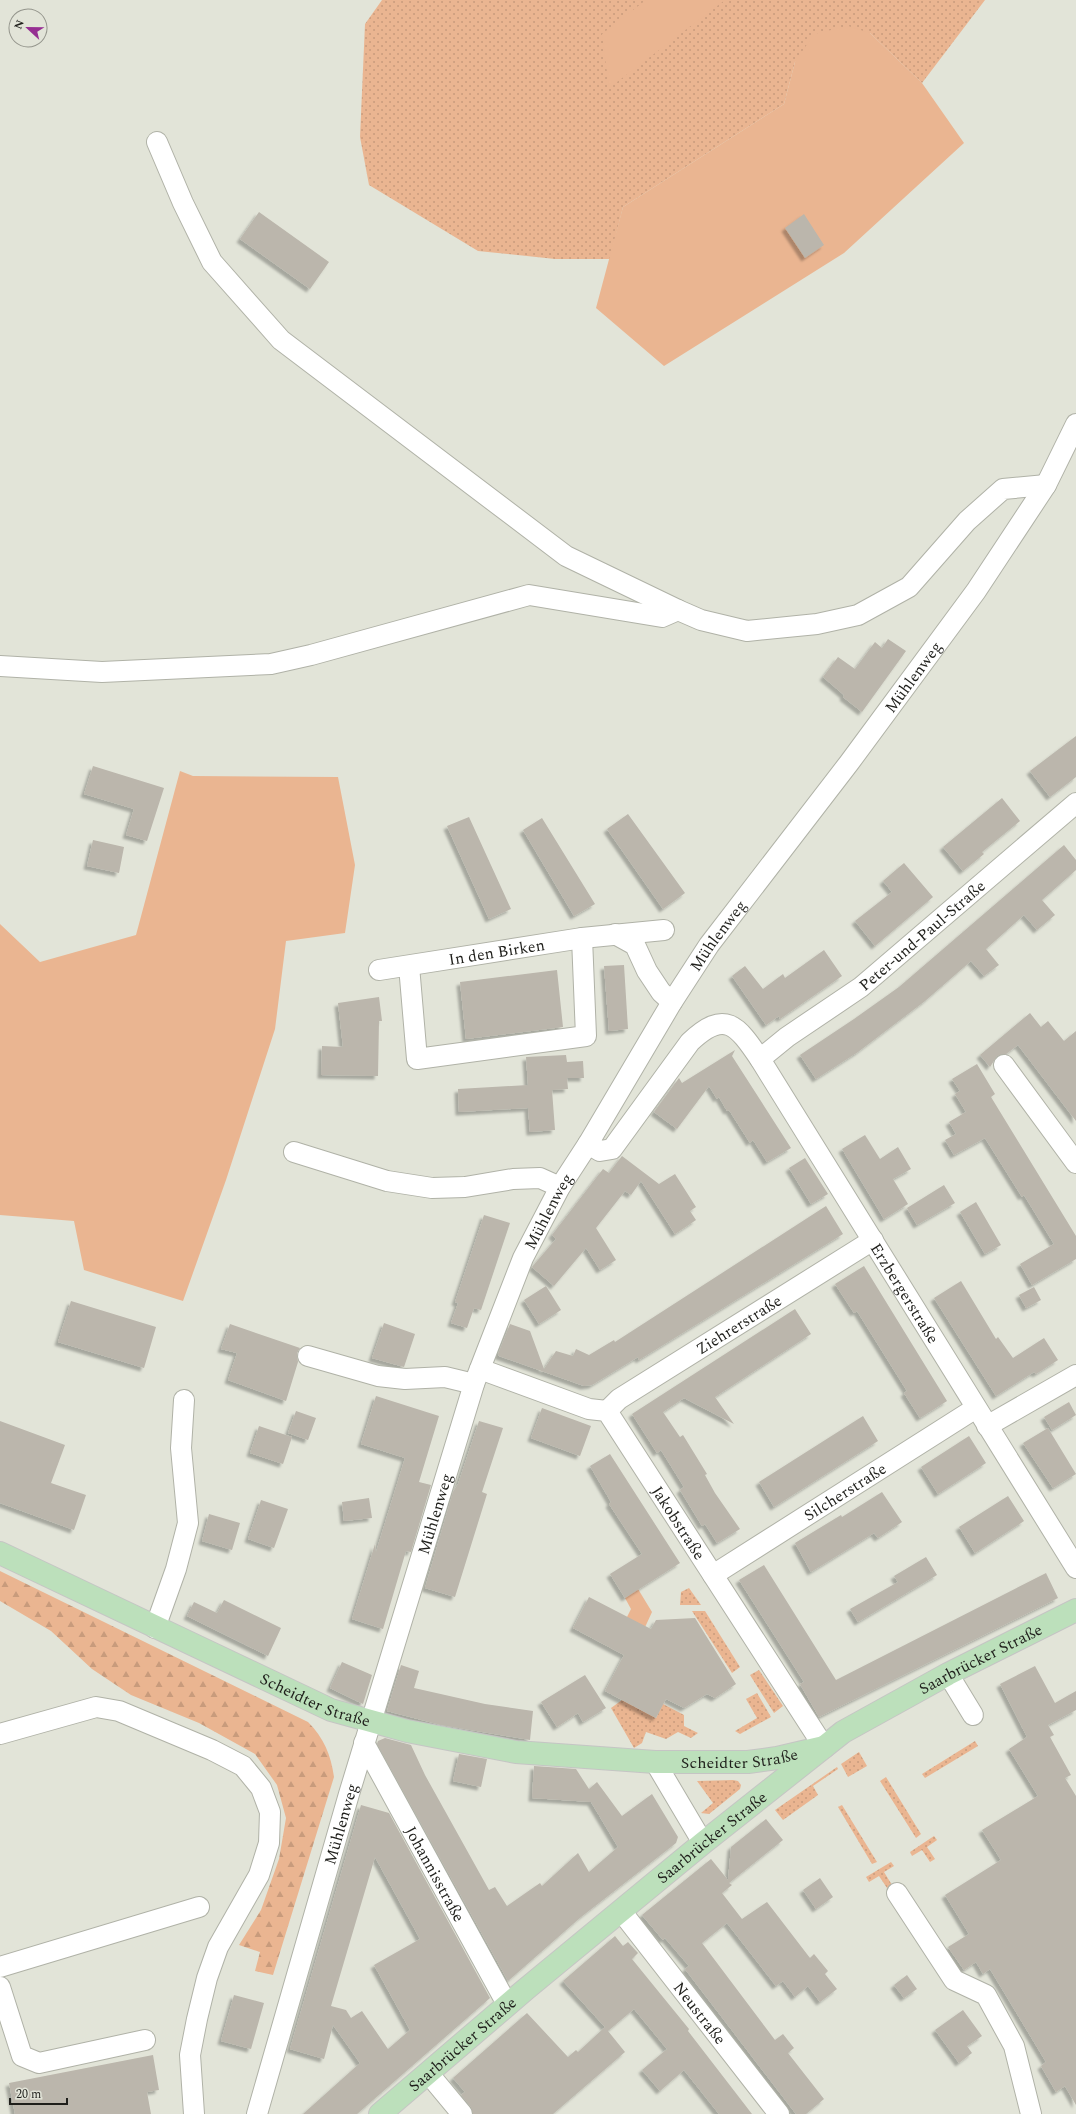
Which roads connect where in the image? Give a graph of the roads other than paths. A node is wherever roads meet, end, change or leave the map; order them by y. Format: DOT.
graph roads {
  1 [pos="157,142"];
  2 [pos="1076,424"];
  3 [pos="1046,485"];
  4 [pos="678,610"];
  5 [pos="0,666"];
  6 [pos="1076,803"];
  7 [pos="664,930"];
  8 [pos="615,934"];
  9 [pos="582,938"];
  10 [pos="409,966"];
  11 [pos="379,970"];
  12 [pos="672,1002"];
  13 [pos="760,1058"];
  14 [pos="1004,1066"];
  15 [pos="588,1144"];
  16 [pos="294,1152"];
  17 [pos="1076,1163"];
  18 [pos="560,1187"];
  19 [pos="873,1240"];
  20 [pos="308,1356"];
  21 [pos="1076,1375"];
  22 [pos="477,1376"];
  23 [pos="184,1400"];
  24 [pos="976,1408"];
  25 [pos="607,1412"];
  26 [pos="987,1426"];
  27 [pos="0,1553"];
  28 [pos="1076,1568"];
  29 [pos="713,1575"];
  30 [pos="1076,1610"];
  31 [pos="155,1628"];
  32 [pos="948,1674"];
  33 [pos="973,1714"];
  34 [pos="370,1722"];
  35 [pos="0,1734"];
  36 [pos="364,1743"];
  37 [pos="824,1747"];
  38 [pos="655,1762"];
  39 [pos="702,1842"];
  40 [pos="897,1893"];
  41 [pos="199,1907"];
  42 [pos="621,1911"];
  43 [pos="0,1967"];
  44 [pos="0,1987"];
  45 [pos="509,2004"];
  46 [pos="145,2040"];
  47 [pos="428,2073"];
  48 [pos="194,2114"];
  49 [pos="257,2114"];
  50 [pos="380,2114"];
  51 [pos="462,2114"];
  52 [pos="779,2114"];
  53 [pos="1031,2114"];
  1 -- 4 [label="street"];
  2 -- 3 [label="street, Mühlenweg"];
  3 -- 4 [label="street"];
  3 -- 12 [label="street, Mühlenweg"];
  4 -- 5 [label="street"];
  6 -- 13 [label="street, Peter-und-Paul-Straße"];
  7 -- 8 [label="street, In den Birken"];
  8 -- 9 [label="street, In den Birken"];
  8 -- 12 [label="street"];
  9 -- 10 [label="street, In den Birken"];
  9 -- 10 [label="street"];
  10 -- 11 [label="street, In den Birken"];
  12 -- 15 [label="street, Mühlenweg"];
  13 -- 15 [label="street, Erzbergerstraße"];
  13 -- 19 [label="street, Erzbergerstraße"];
  14 -- 17 [label="street"];
  15 -- 18 [label="street, Mühlenweg"];
  16 -- 18 [label="street"];
  18 -- 22 [label="street, Mühlenweg"];
  19 -- 24 [label="street, Erzbergerstraße"];
  19 -- 25 [label="street, Ziehrerstraße"];
  20 -- 22 [label="street"];
  21 -- 26 [label="street"];
  22 -- 25 [label="street"];
  22 -- 34 [label="street, Mühlenweg"];
  23 -- 31 [label="street"];
  24 -- 26 [label="street, Erzbergerstraße"];
  24 -- 29 [label="street, Silcherstraße"];
  25 -- 29 [label="street, Jakobstraße"];
  26 -- 28 [label="street, Erzbergerstraße"];
  27 -- 31 [label="main road, Scheidter Straße"];
  29 -- 37 [label="street, Jakobstraße"];
  30 -- 32 [label="main road, Saarbrücker Straße"];
  31 -- 34 [label="main road, Scheidter Straße"];
  32 -- 33 [label="street"];
  32 -- 37 [label="main road, Saarbrücker Straße"];
  34 -- 36 [label="street, Mühlenweg"];
  34 -- 38 [label="main road, Scheidter Straße"];
  35 -- 48 [label="street"];
  36 -- 45 [label="street, Johannisstraße"];
  36 -- 49 [label="street, Mühlenweg"];
  37 -- 38 [label="main road, Scheidter Straße"];
  37 -- 39 [label="main road, Saarbrücker Straße"];
  38 -- 39 [label="street, Scheidter Straße"];
  39 -- 42 [label="main road, Saarbrücker Straße"];
  40 -- 53 [label="street"];
  41 -- 43 [label="street"];
  42 -- 45 [label="main road, Saarbrücker Straße"];
  42 -- 52 [label="street, Neustraße"];
  44 -- 46 [label="street"];
  45 -- 47 [label="main road, Saarbrücker Straße"];
  47 -- 50 [label="main road, Saarbrücker Straße"];
  47 -- 51 [label="street"];
}
